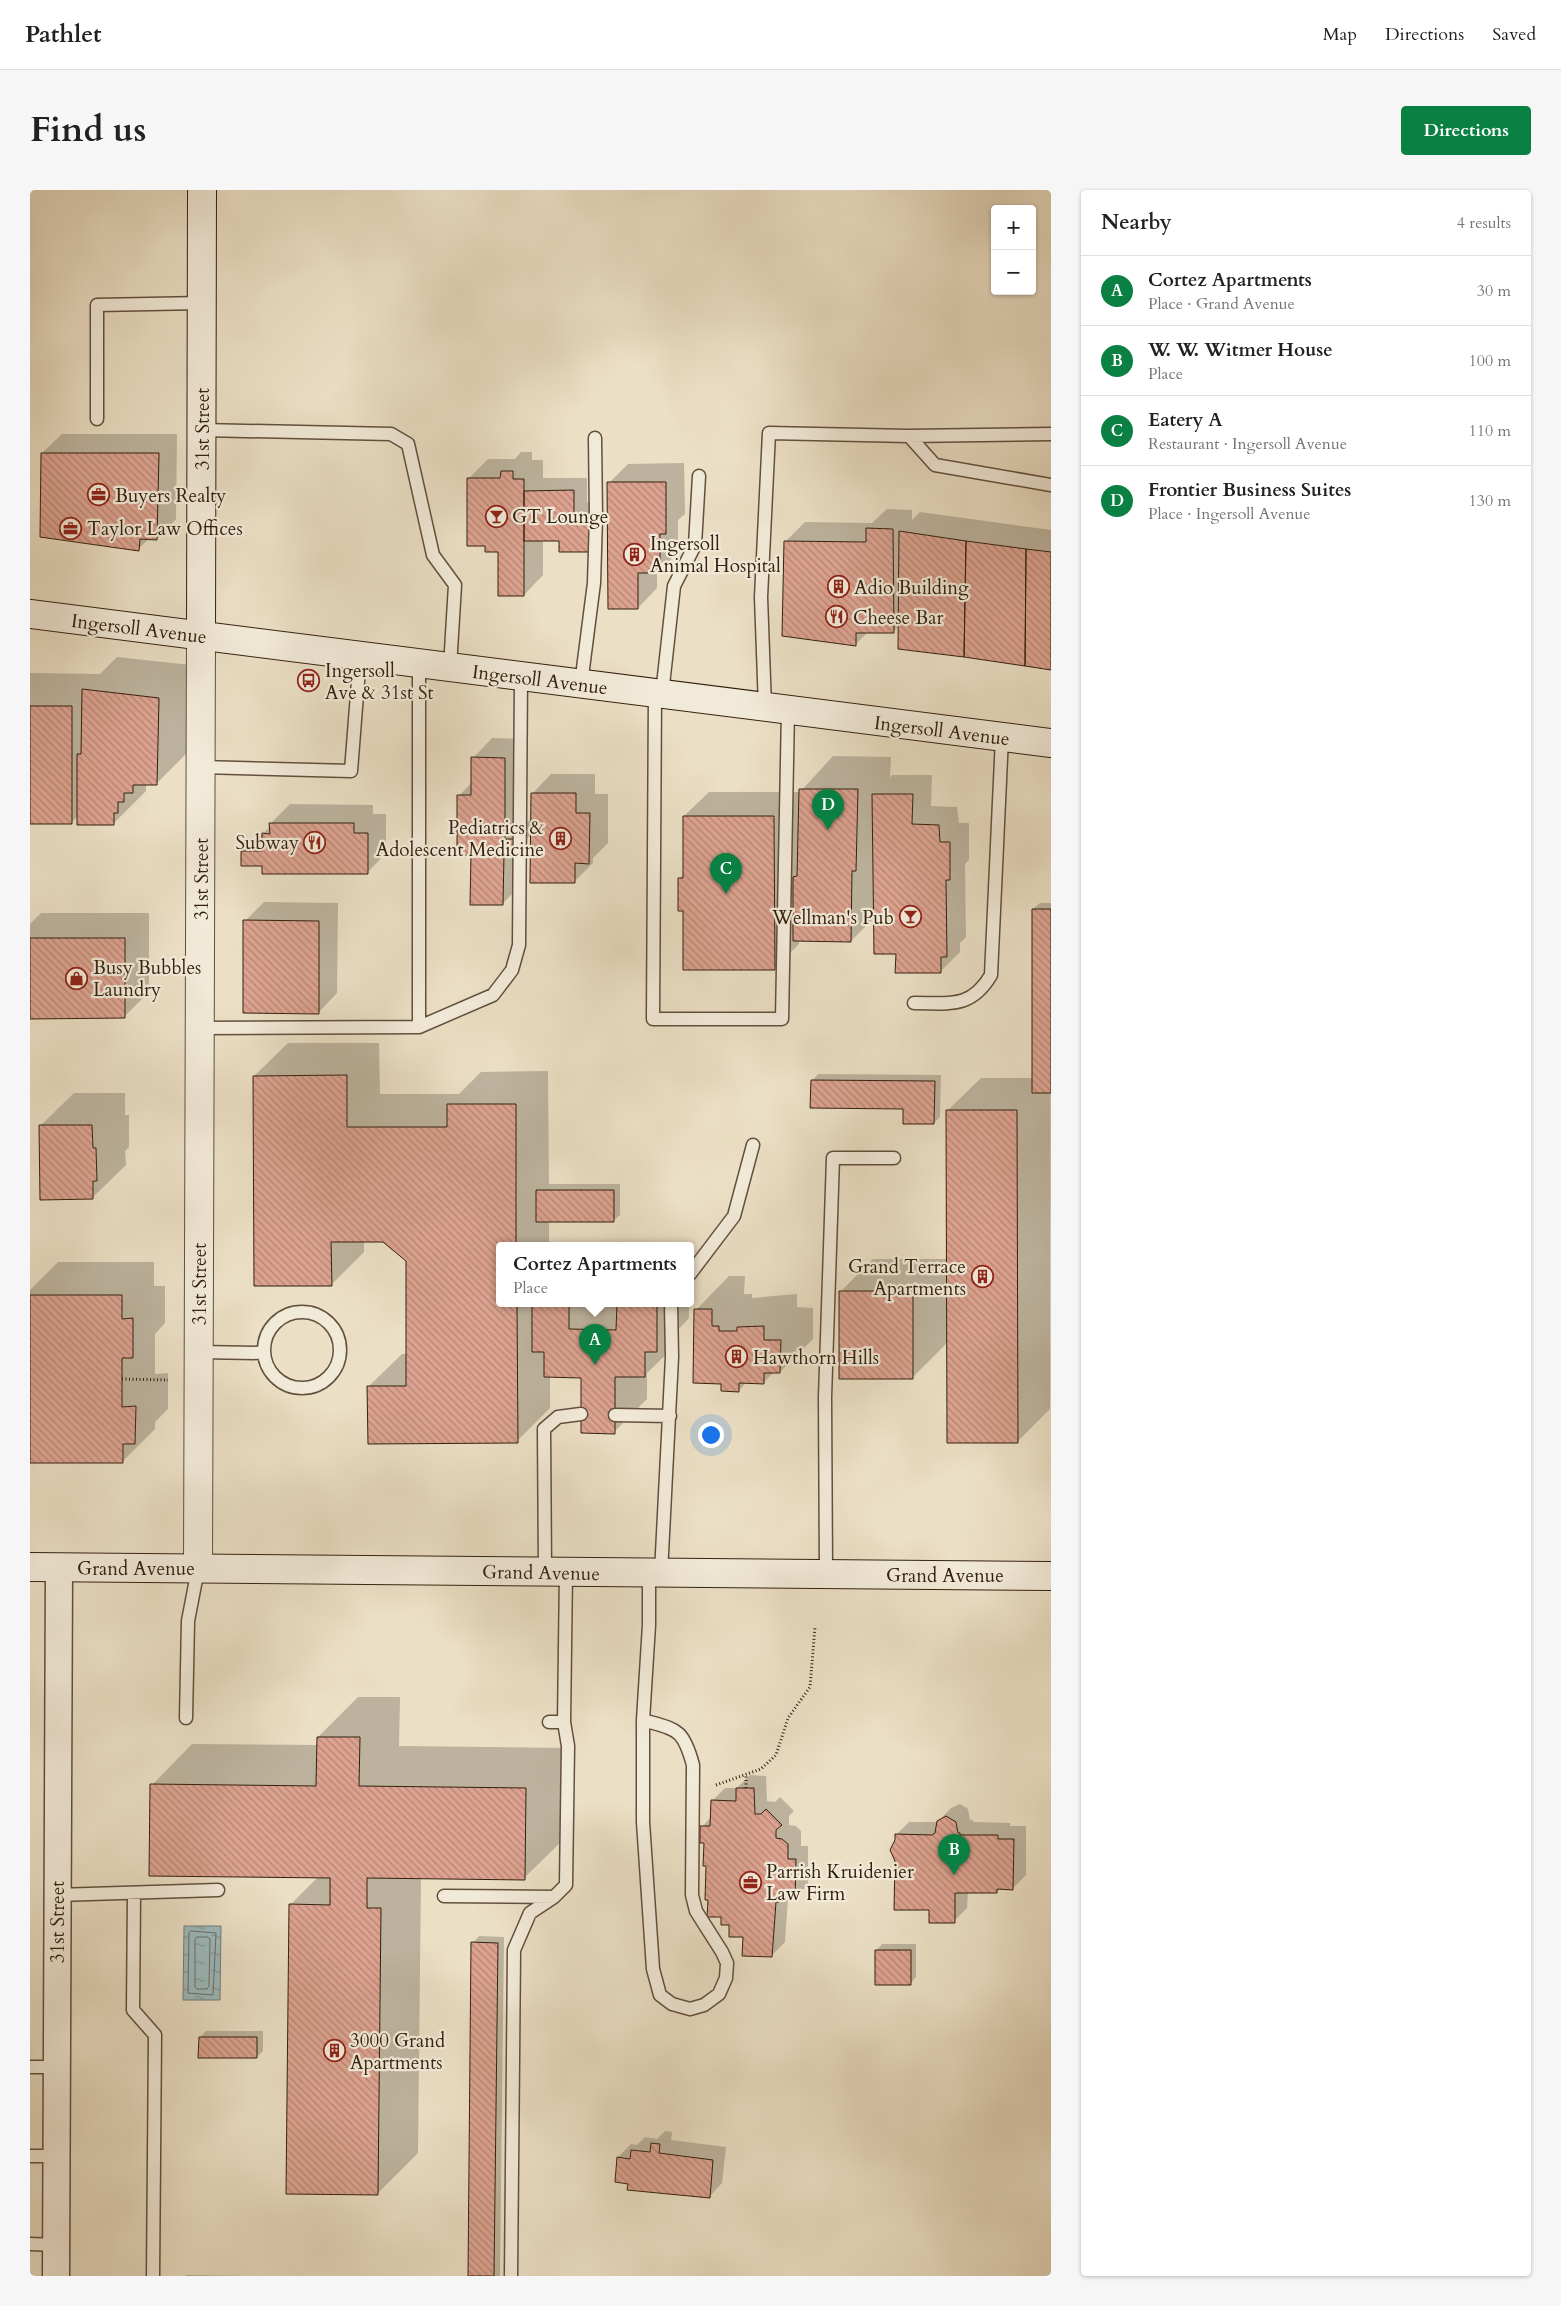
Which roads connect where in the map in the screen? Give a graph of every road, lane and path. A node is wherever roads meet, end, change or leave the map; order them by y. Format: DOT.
graph roads {
  1 [pos="202,190"];
  2 [pos="202,302"];
  3 [pos="97,419"];
  4 [pos="202,430"];
  5 [pos="1051,434"];
  6 [pos="909,436"];
  7 [pos="595,438"];
  8 [pos="699,476"];
  9 [pos="1051,485"];
  10 [pos="30,614"];
  11 [pos="201,636"];
  12 [pos="360,656"];
  13 [pos="419,663"];
  14 [pos="450,667"];
  15 [pos="521,676"];
  16 [pos="581,684"];
  17 [pos="658,694"];
  18 [pos="777,709"];
  19 [pos="1002,737"];
  20 [pos="1051,743"];
  21 [pos="201,767"];
  22 [pos="914,1003"];
  23 [pos="418,1027"];
  24 [pos="200,1028"];
  25 [pos="752,1145"];
  26 [pos="894,1158"];
  27 [pos="694,1269"];
  28 [pos="671,1307"];
  29 [pos="199,1352"];
  30 [pos="264,1353"];
  31 [pos="122,1379"];
  32 [pos="162,1380"];
  33 [pos="581,1414"];
  34 [pos="615,1415"];
  35 [pos="670,1416"];
  36 [pos="30,1567"];
  37 [pos="60,1568"];
  38 [pos="198,1569"];
  39 [pos="556,1572"];
  40 [pos="655,1572"];
  41 [pos="826,1574"];
  42 [pos="1051,1576"];
  43 [pos="815,1627"];
  44 [pos="186,1718"];
  45 [pos="642,1720"];
  46 [pos="549,1722"];
  47 [pos="564,1722"];
  48 [pos="746,1776"];
  49 [pos="746,1788"];
  50 [pos="693,1793"];
  51 [pos="218,1890"];
  52 [pos="134,1894"];
  53 [pos="57,1895"];
  54 [pos="444,1896"];
  55 [pos="554,1897"];
  56 [pos="30,2067"];
  57 [pos="56,2067"];
  58 [pos="30,2156"];
  59 [pos="56,2156"];
  60 [pos="30,2244"];
  61 [pos="56,2245"];
  62 [pos="56,2276"];
  63 [pos="153,2276"];
  64 [pos="511,2276"];
  1 -- 2 [label="main road, 31st Street"];
  2 -- 3 [label="lane"];
  2 -- 4 [label="main road, 31st Street"];
  4 -- 11 [label="main road, 31st Street"];
  4 -- 14 [label="lane"];
  5 -- 6 [label="lane"];
  6 -- 9 [label="lane"];
  6 -- 18 [label="lane"];
  7 -- 16 [label="lane"];
  8 -- 17 [label="lane"];
  10 -- 11 [label="main road, Ingersoll Avenue"];
  11 -- 12 [label="main road, Ingersoll Avenue"];
  11 -- 21 [label="main road, 31st Street"];
  12 -- 13 [label="main road, Ingersoll Avenue"];
  12 -- 21 [label="lane"];
  13 -- 14 [label="main road, Ingersoll Avenue"];
  13 -- 23 [label="lane"];
  14 -- 15 [label="main road, Ingersoll Avenue"];
  15 -- 16 [label="main road, Ingersoll Avenue"];
  15 -- 23 [label="lane"];
  16 -- 17 [label="main road, Ingersoll Avenue"];
  17 -- 18 [label="main road, Ingersoll Avenue"];
  17 -- 18 [label="lane"];
  18 -- 19 [label="main road, Ingersoll Avenue"];
  19 -- 20 [label="main road, Ingersoll Avenue"];
  19 -- 22 [label="lane"];
  21 -- 24 [label="main road, 31st Street"];
  23 -- 24 [label="lane"];
  24 -- 29 [label="main road, 31st Street"];
  25 -- 27 [label="lane"];
  26 -- 41 [label="lane"];
  28 -- 35 [label="lane"];
  29 -- 30 [label="lane"];
  29 -- 38 [label="main road, 31st Street"];
  30 -- 30 [label="lane"];
  31 -- 32 [label="path"];
  33 -- 39 [label="lane"];
  34 -- 35 [label="lane"];
  35 -- 40 [label="lane"];
  36 -- 37 [label="main road, Grand Avenue"];
  37 -- 38 [label="main road, Grand Avenue"];
  37 -- 53 [label="street, 31st Street"];
  38 -- 39 [label="main road, Grand Avenue"];
  38 -- 44 [label="lane"];
  39 -- 40 [label="main road, Grand Avenue"];
  39 -- 47 [label="lane"];
  40 -- 41 [label="main road, Grand Avenue"];
  40 -- 45 [label="lane"];
  41 -- 42 [label="main road, Grand Avenue"];
  43 -- 48 [label="path"];
  45 -- 50 [label="lane"];
  45 -- 50 [label="lane"];
  46 -- 47 [label="lane"];
  47 -- 55 [label="lane"];
  48 -- 49 [label="path"];
  48 -- 50 [label="path"];
  51 -- 52 [label="lane"];
  52 -- 53 [label="lane"];
  52 -- 63 [label="lane"];
  53 -- 57 [label="street, 31st Street"];
  54 -- 55 [label="lane"];
  55 -- 64 [label="lane"];
  56 -- 57 [label="lane"];
  57 -- 59 [label="street, 31st Street"];
  58 -- 59 [label="lane"];
  59 -- 61 [label="street, 31st Street"];
  60 -- 61 [label="lane"];
  61 -- 62 [label="street, 31st Street"];
}
